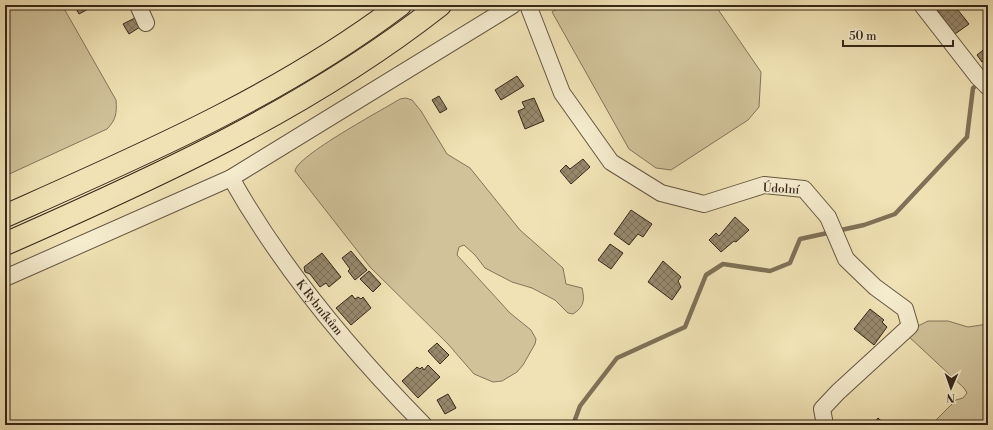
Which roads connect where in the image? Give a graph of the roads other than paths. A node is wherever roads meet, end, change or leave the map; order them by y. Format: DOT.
graph roads {
  1 [pos="138,5"];
  2 [pos="400,5"];
  3 [pos="440,5"];
  4 [pos="513,5"];
  5 [pos="528,5"];
  6 [pos="922,5"];
  7 [pos="146,23"];
  8 [pos="984,83"];
  9 [pos="231,178"];
  10 [pos="5,216"];
  11 [pos="5,244"];
  12 [pos="5,278"];
  13 [pos="424,425"];
  14 [pos="825,425"];
  1 -- 7 [label="street"];
  2 -- 10 [label="highway"];
  3 -- 11 [label="highway"];
  4 -- 9 [label="street"];
  5 -- 14 [label="street, Údolní"];
  6 -- 8 [label="street"];
  9 -- 12 [label="street"];
  9 -- 13 [label="street, K Rybníkům"];
}
